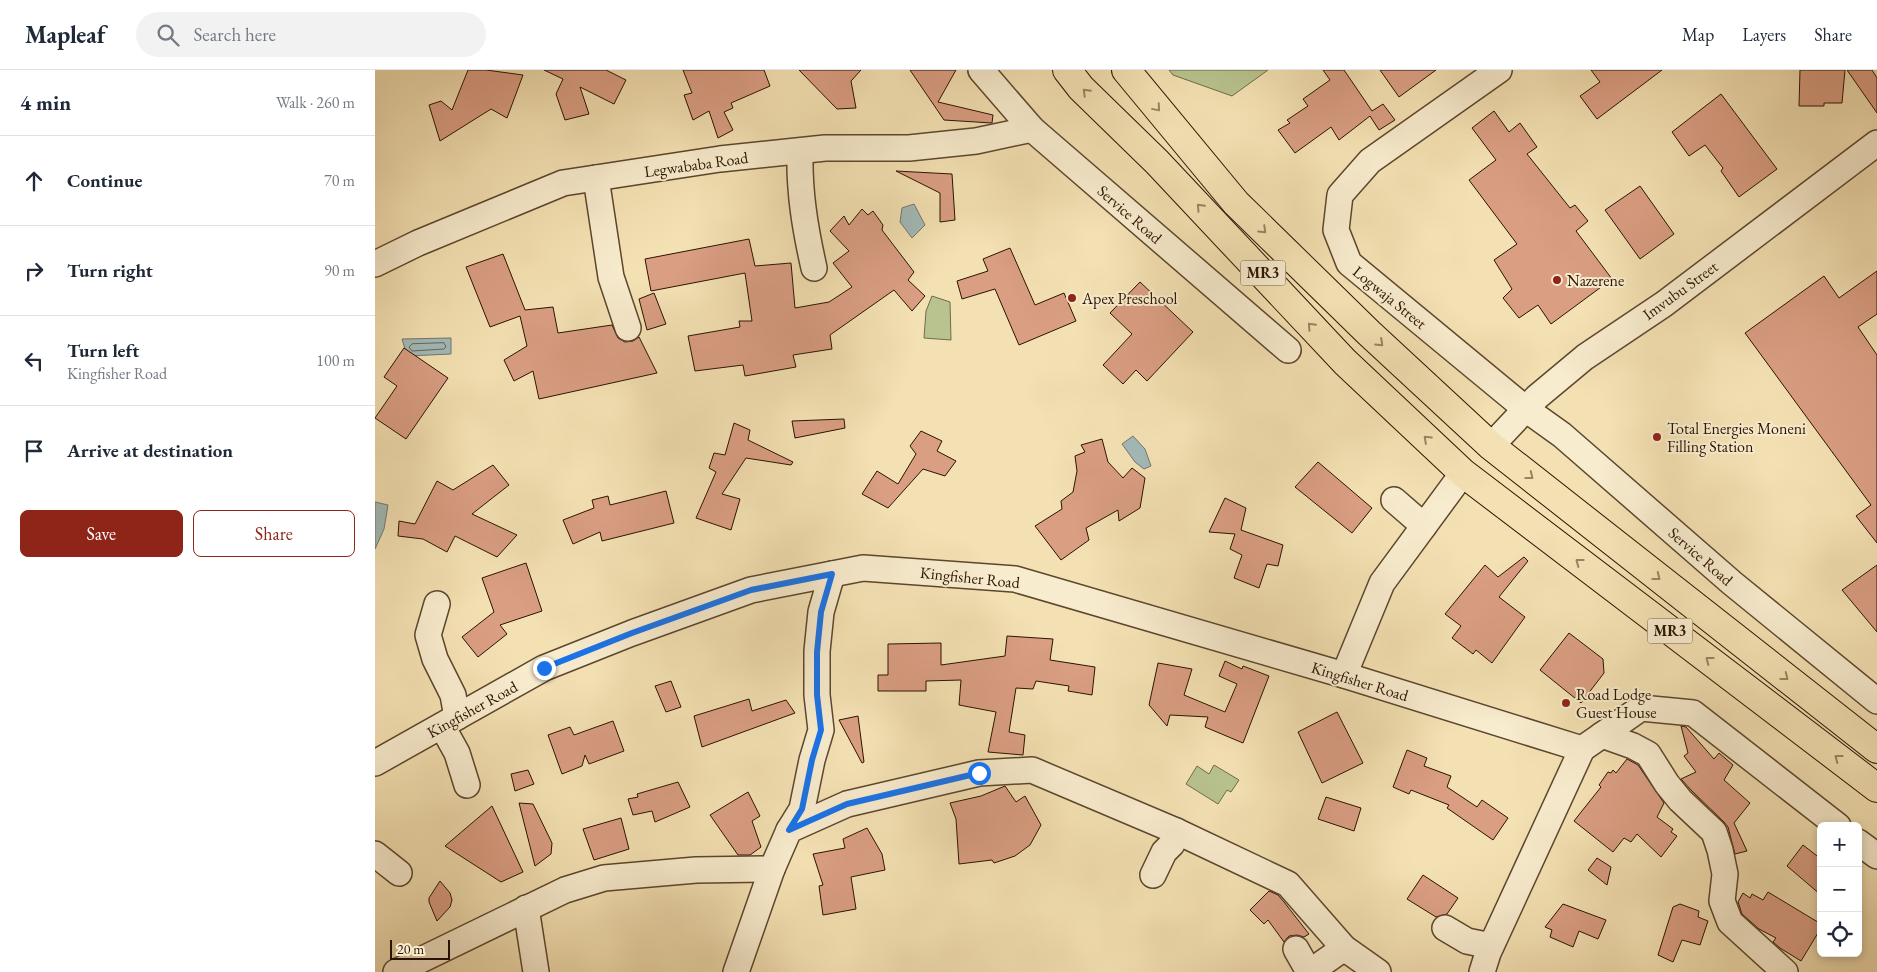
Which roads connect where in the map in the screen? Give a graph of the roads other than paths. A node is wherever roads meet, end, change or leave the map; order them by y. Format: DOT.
graph roads {
  1 [pos="981,70"];
  2 [pos="1067,70"];
  3 [pos="1126,70"];
  4 [pos="1499,70"];
  5 [pos="1032,129"];
  6 [pos="1877,143"];
  7 [pos="800,151"];
  8 [pos="596,178"];
  9 [pos="375,264"];
  10 [pos="814,268"];
  11 [pos="628,328"];
  12 [pos="1289,350"];
  13 [pos="1527,410"];
  14 [pos="1491,446"];
  15 [pos="1463,473"];
  16 [pos="1395,500"];
  17 [pos="1423,526"];
  18 [pos="832,574"];
  19 [pos="437,604"];
  20 [pos="1344,676"];
  21 [pos="1877,701"];
  22 [pos="450,722"];
  23 [pos="1602,735"];
  24 [pos="1582,749"];
  25 [pos="1877,749"];
  26 [pos="375,763"];
  27 [pos="467,785"];
  28 [pos="1877,788"];
  29 [pos="1833,822"];
  30 [pos="789,830"];
  31 [pos="1176,831"];
  32 [pos="1862,845"];
  33 [pos="375,854"];
  34 [pos="1877,856"];
  35 [pos="772,869"];
  36 [pos="399,873"];
  37 [pos="1153,875"];
  38 [pos="526,908"];
  39 [pos="1445,928"];
  40 [pos="1491,946"];
  41 [pos="1344,948"];
  42 [pos="1296,949"];
  43 [pos="395,972"];
  44 [pos="536,972"];
  45 [pos="736,972"];
  46 [pos="1310,972"];
  47 [pos="1378,972"];
  48 [pos="1482,972"];
  49 [pos="1785,972"];
  1 -- 5 [label="street, Service Road"];
  15 -- 2 [label="highway, MR3, one-way"];
  3 -- 14 [label="highway, MR3, one-way"];
  4 -- 13 [label="street, Logwaja Street"];
  5 -- 7 [label="street, Legwababa Road"];
  5 -- 12 [label="street, Service Road"];
  6 -- 13 [label="street, Imvubu Street"];
  7 -- 8 [label="street, Legwababa Road"];
  7 -- 10 [label="street"];
  8 -- 9 [label="street, Legwababa Road"];
  8 -- 11 [label="street"];
  13 -- 14 [label="street, Imvubu Street"];
  13 -- 21 [label="street, Service Road"];
  14 -- 25 [label="highway, MR3, one-way"];
  15 -- 17 [label="street"];
  28 -- 15 [label="highway, MR3, one-way"];
  16 -- 17 [label="street"];
  17 -- 20 [label="street"];
  18 -- 20 [label="street, Kingfisher Road"];
  18 -- 22 [label="street, Kingfisher Road"];
  18 -- 30 [label="street"];
  19 -- 22 [label="street"];
  20 -- 24 [label="street, Kingfisher Road"];
  22 -- 26 [label="street, Kingfisher Road"];
  22 -- 27 [label="street"];
  23 -- 24 [label="street"];
  23 -- 29 [label="street"];
  23 -- 49 [label="street"];
  24 -- 40 [label="street"];
  30 -- 31 [label="street"];
  30 -- 35 [label="street"];
  31 -- 37 [label="street"];
  31 -- 41 [label="street"];
  32 -- 34 [label="street"];
  33 -- 36 [label="street"];
  35 -- 38 [label="street"];
  35 -- 45 [label="street"];
  38 -- 43 [label="street"];
  38 -- 44 [label="street"];
  39 -- 40 [label="street"];
  40 -- 48 [label="street"];
  41 -- 46 [label="street"];
  41 -- 47 [label="street"];
  42 -- 46 [label="street"];
}
